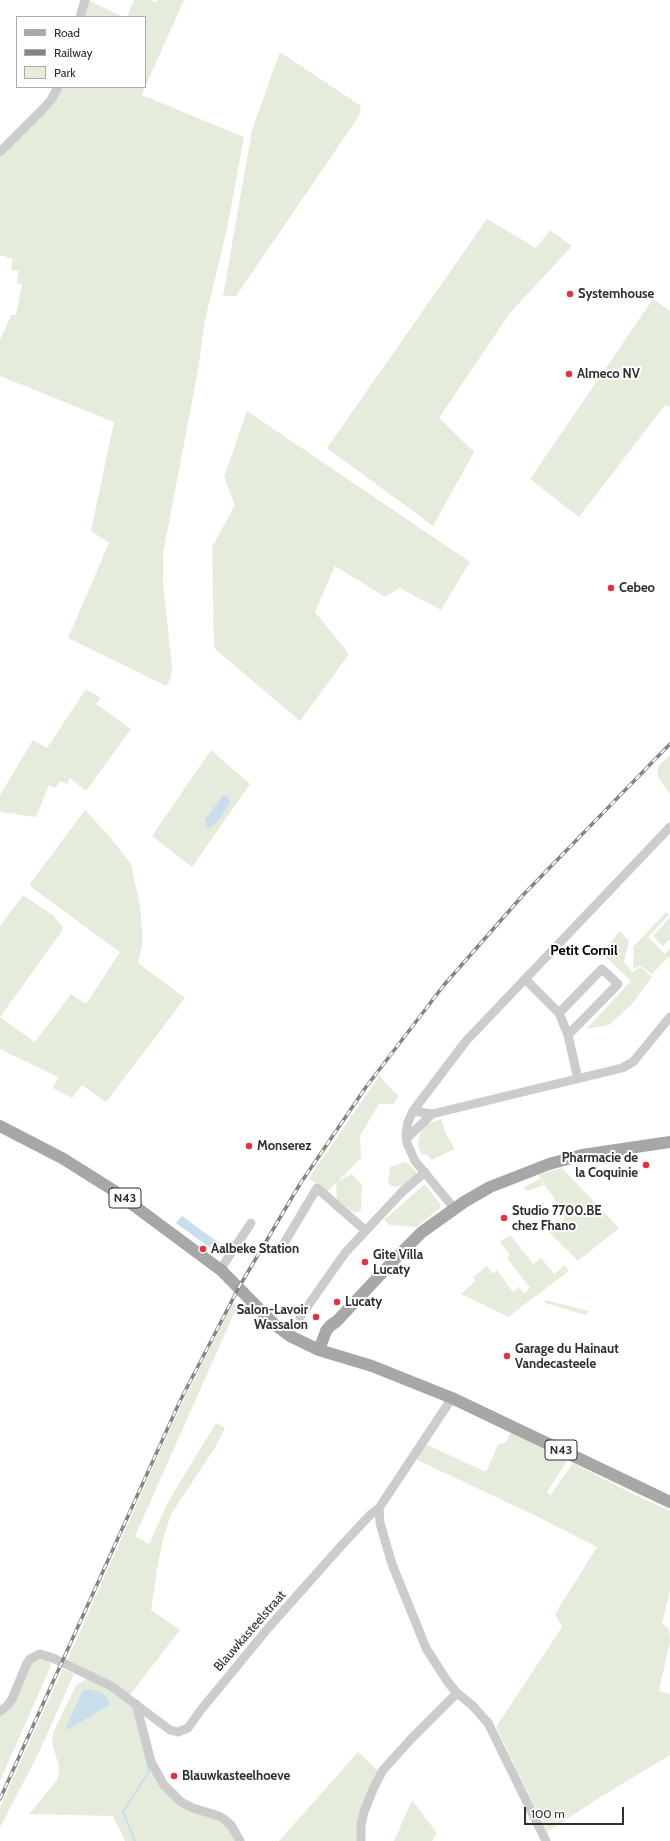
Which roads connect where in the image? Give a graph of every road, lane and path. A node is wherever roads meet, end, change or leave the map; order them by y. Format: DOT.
graph roads {
  1 [pos="85,0"];
  2 [pos="80,16"];
  3 [pos="57,88"];
  4 [pos="0,152"];
  5 [pos="670,828"];
  6 [pos="525,979"];
  7 [pos="559,1013"];
  8 [pos="670,1017"];
  9 [pos="568,1035"];
  10 [pos="578,1079"];
  11 [pos="413,1111"];
  12 [pos="432,1114"];
  13 [pos="0,1126"];
  14 [pos="407,1138"];
  15 [pos="670,1142"];
  16 [pos="425,1172"];
  17 [pos="454,1208"];
  18 [pos="250,1223"];
  19 [pos="365,1230"];
  20 [pos="280,1250"];
  21 [pos="220,1270"];
  22 [pos="300,1317"];
  23 [pos="323,1351"];
  24 [pos="452,1398"];
  25 [pos="670,1502"];
  26 [pos="379,1508"];
  27 [pos="457,1693"];
  28 [pos="136,1704"];
  29 [pos="0,1711"];
  30 [pos="240,1841"];
  31 [pos="361,1841"];
  32 [pos="546,1841"];
  1 -- 2 [label="street"];
  3 -- 4 [label="street"];
  5 -- 6 [label="street"];
  6 -- 7 [label="street"];
  6 -- 11 [label="street"];
  7 -- 9 [label="street"];
  7 -- 9 [label="street"];
  8 -- 10 [label="street"];
  9 -- 10 [label="street"];
  10 -- 12 [label="street"];
  11 -- 12 [label="street"];
  11 -- 14 [label="street"];
  12 -- 14 [label="street"];
  13 -- 21 [label="main road, N43"];
  14 -- 16 [label="street"];
  15 -- 17 [label="main road"];
  16 -- 17 [label="street"];
  16 -- 19 [label="street"];
  17 -- 23 [label="main road"];
  18 -- 21 [label="street"];
  19 -- 20 [label="street"];
  19 -- 22 [label="street"];
  21 -- 23 [label="main road, N43"];
  23 -- 24 [label="main road, N43"];
  24 -- 25 [label="main road, N43"];
  24 -- 26 [label="street, Blauwkasteelstraat"];
  26 -- 27 [label="street"];
  26 -- 28 [label="street, Blauwkasteelstraat"];
  27 -- 31 [label="street"];
  27 -- 32 [label="street"];
  28 -- 29 [label="street, Blauwkasteelstraat"];
  28 -- 30 [label="street"];
}
